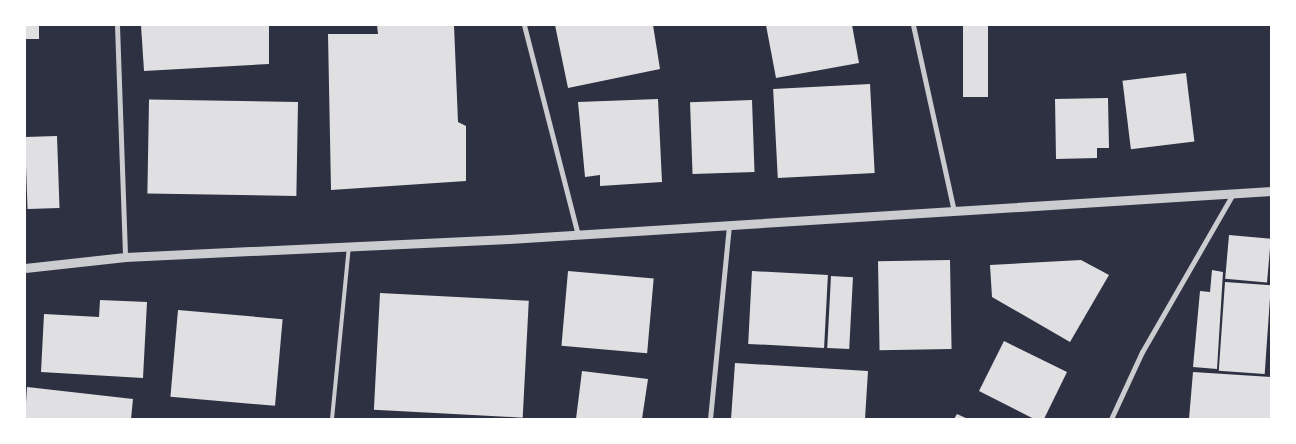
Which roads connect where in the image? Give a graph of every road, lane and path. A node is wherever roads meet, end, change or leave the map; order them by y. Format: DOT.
graph roads {
  1 [pos="118,25"];
  2 [pos="524,25"];
  3 [pos="913,25"];
  4 [pos="1271,191"];
  5 [pos="1233,193"];
  6 [pos="954,211"];
  7 [pos="729,225"];
  8 [pos="578,235"];
  9 [pos="349,246"];
  10 [pos="126,257"];
  11 [pos="25,268"];
  12 [pos="332,419"];
  13 [pos="710,419"];
  14 [pos="1111,419"];
  1 -- 10 [label="street"];
  2 -- 8 [label="street"];
  3 -- 6 [label="street"];
  4 -- 5 [label="street"];
  5 -- 6 [label="street"];
  5 -- 14 [label="street"];
  6 -- 7 [label="street"];
  7 -- 8 [label="street"];
  7 -- 13 [label="street"];
  8 -- 9 [label="street"];
  9 -- 10 [label="street"];
  9 -- 12 [label="lane"];
  10 -- 11 [label="street"];
}
